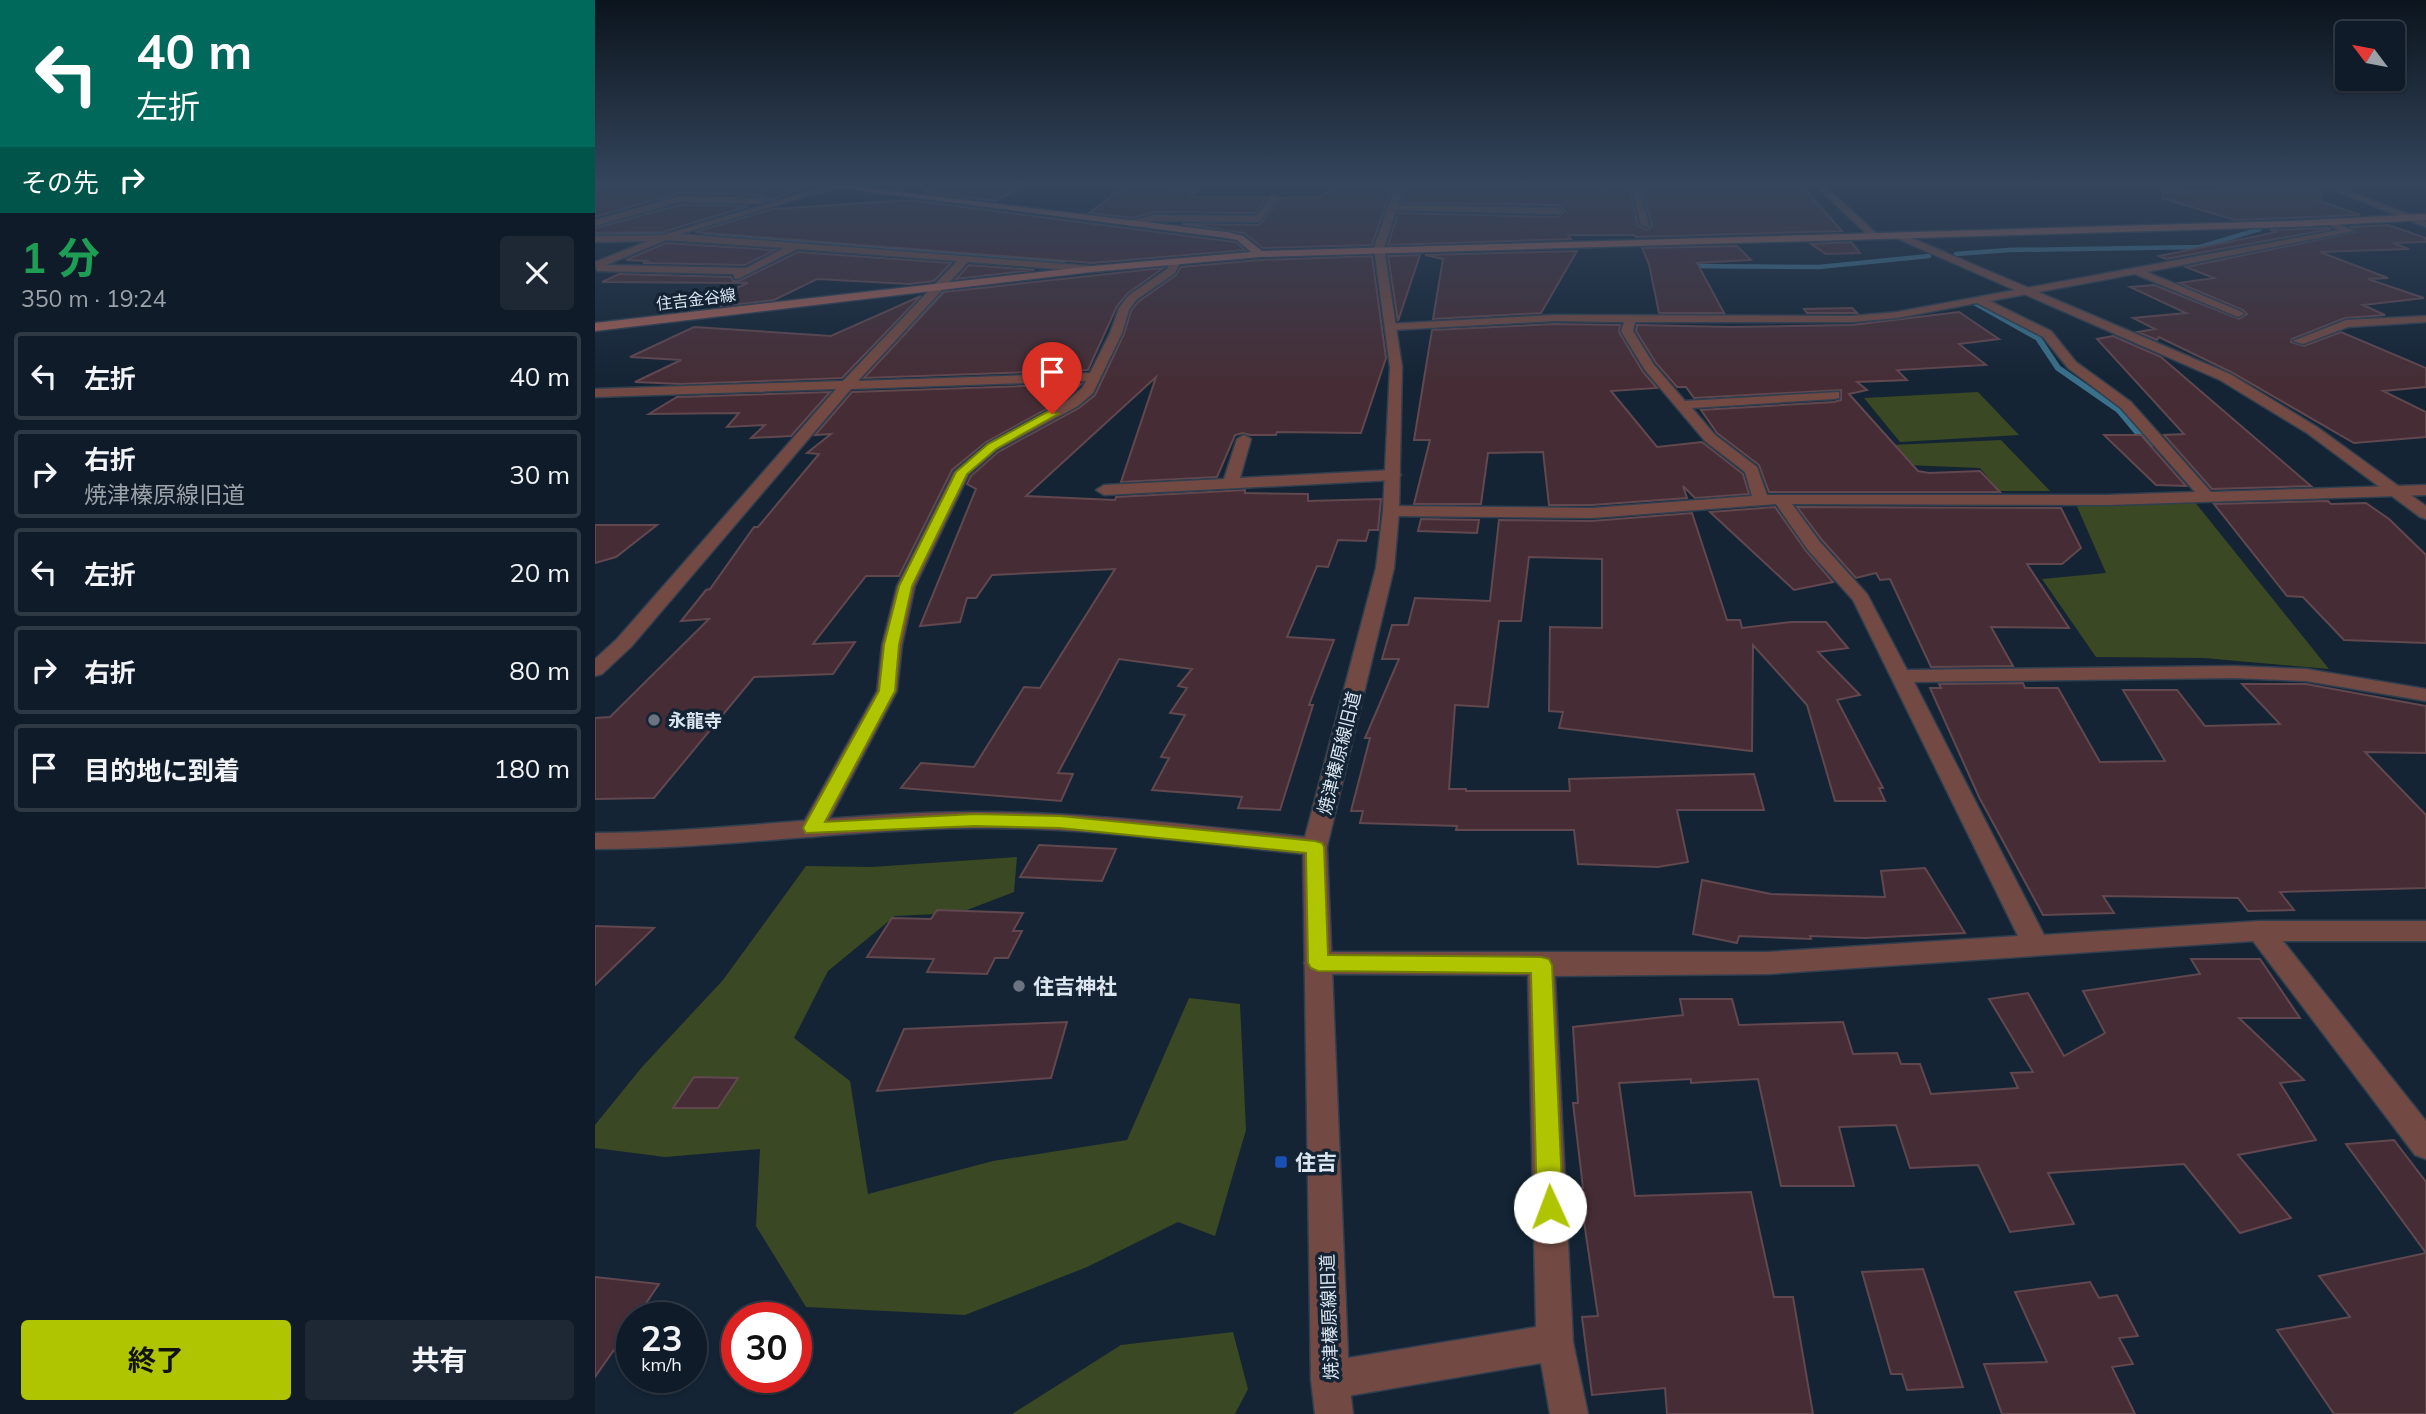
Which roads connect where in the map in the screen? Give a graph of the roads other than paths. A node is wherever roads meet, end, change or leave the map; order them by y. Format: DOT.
graph roads {
  1 [pos="633,250"];
  2 [pos="788,250"];
  3 [pos="847,250"];
  4 [pos="1219,250"];
  5 [pos="1255,250"];
  6 [pos="1340,250"];
  7 [pos="1379,250"];
  8 [pos="1932,250"];
  9 [pos="2248,250"];
  10 [pos="1260,254"];
  11 [pos="1217,257"];
  12 [pos="965,259"];
  13 [pos="1175,261"];
  14 [pos="595,267"];
  15 [pos="1092,269"];
  16 [pos="748,271"];
  17 [pos="2137,271"];
  18 [pos="723,284"];
  19 [pos="942,286"];
  20 [pos="2027,291"];
  21 [pos="1979,300"];
  22 [pos="2238,314"];
  23 [pos="1630,318"];
  24 [pos="2426,319"];
  25 [pos="1392,326"];
  26 [pos="595,327"];
  27 [pos="2299,341"];
  28 [pos="1093,377"];
  29 [pos="846,386"];
  30 [pos="595,393"];
  31 [pos="1834,395"];
  32 [pos="1681,405"];
  33 [pos="1244,439"];
  34 [pos="1392,475"];
  35 [pos="1231,482"];
  36 [pos="1104,490"];
  37 [pos="2426,490"];
  38 [pos="2396,491"];
  39 [pos="2207,497"];
  40 [pos="1771,499"];
  41 [pos="1391,511"];
  42 [pos="2426,514"];
  43 [pos="595,670"];
  44 [pos="1902,676"];
  45 [pos="2426,695"];
  46 [pos="812,828"];
  47 [pos="595,841"];
  48 [pos="1315,847"];
  49 [pos="2260,931"];
  50 [pos="2426,931"];
  51 [pos="2037,947"];
  52 [pos="1318,963"];
  53 [pos="1541,965"];
  54 [pos="2426,1145"];
  55 [pos="1555,1342"];
  56 [pos="1332,1397"];
  57 [pos="1569,1414"];
  1 -- 14 [label="street"];
  2 -- 16 [label="street"];
  3 -- 12 [label="street"];
  4 -- 11 [label="main road"];
  5 -- 10 [label="main road"];
  6 -- 10 [label="main road, 住吉金谷線"];
  7 -- 25 [label="street, 焼津榛原線旧道"];
  8 -- 20 [label="street"];
  9 -- 17 [label="street"];
  10 -- 11 [label="main road, 住吉金谷線"];
  11 -- 13 [label="main road, 住吉金谷線"];
  12 -- 15 [label="street"];
  12 -- 19 [label="street"];
  13 -- 15 [label="main road, 住吉金谷線"];
  13 -- 28 [label="street"];
  14 -- 16 [label="street"];
  15 -- 19 [label="main road, 住吉金谷線"];
  16 -- 18 [label="street"];
  17 -- 20 [label="street"];
  17 -- 22 [label="street"];
  19 -- 26 [label="main road, 住吉金谷線"];
  19 -- 29 [label="street"];
  20 -- 21 [label="street"];
  20 -- 38 [label="street"];
  21 -- 23 [label="street"];
  21 -- 39 [label="street"];
  23 -- 25 [label="street"];
  23 -- 32 [label="street"];
  24 -- 27 [label="street"];
  25 -- 34 [label="street, 焼津榛原線旧道"];
  28 -- 29 [label="street"];
  28 -- 46 [label="street"];
  29 -- 30 [label="street"];
  29 -- 43 [label="street"];
  31 -- 32 [label="street"];
  32 -- 40 [label="street"];
  33 -- 35 [label="street"];
  34 -- 35 [label="street"];
  34 -- 41 [label="street, 焼津榛原線旧道"];
  35 -- 36 [label="street"];
  37 -- 38 [label="street"];
  38 -- 39 [label="street"];
  38 -- 42 [label="street"];
  39 -- 40 [label="street"];
  40 -- 41 [label="street"];
  40 -- 44 [label="street"];
  41 -- 48 [label="street, 焼津榛原線旧道"];
  44 -- 45 [label="street"];
  44 -- 51 [label="street"];
  46 -- 47 [label="street"];
  46 -- 48 [label="street"];
  48 -- 52 [label="street, 焼津榛原線旧道"];
  49 -- 50 [label="street"];
  49 -- 51 [label="street"];
  49 -- 54 [label="street"];
  51 -- 53 [label="street"];
  52 -- 53 [label="street"];
  52 -- 56 [label="street, 焼津榛原線旧道"];
  53 -- 55 [label="street"];
  55 -- 56 [label="street"];
  55 -- 57 [label="street"];
}
